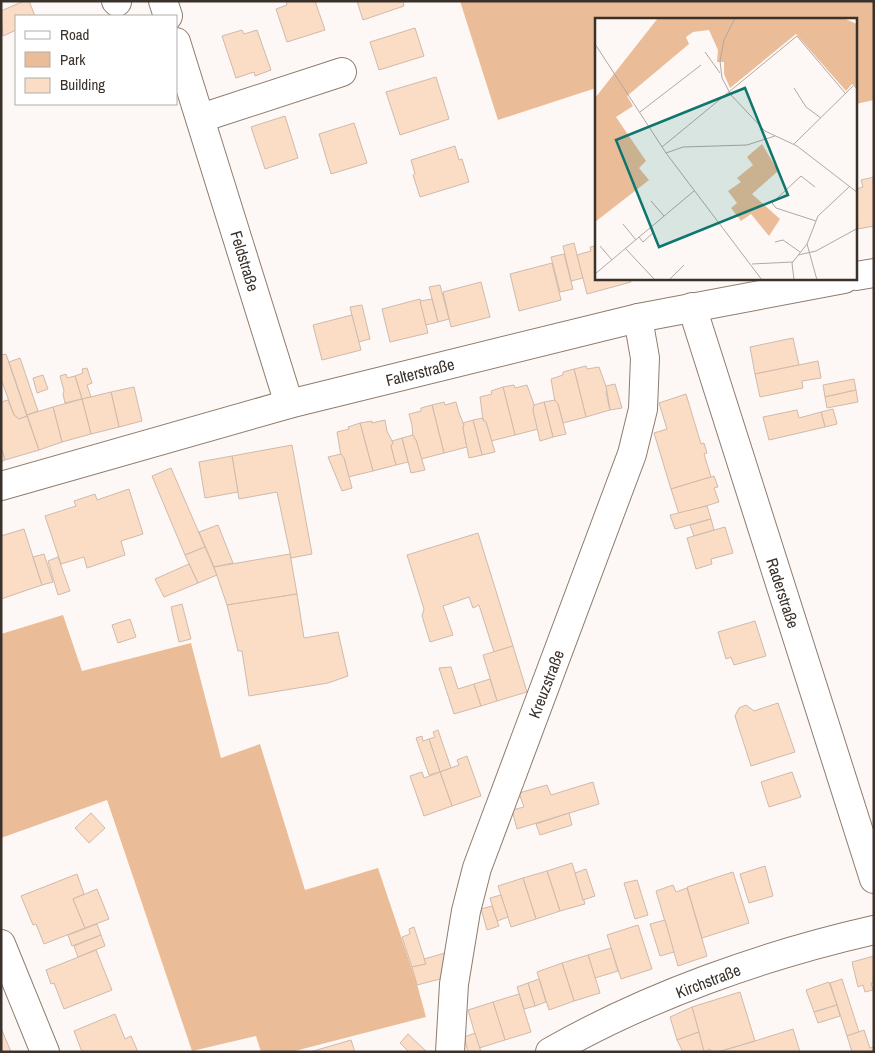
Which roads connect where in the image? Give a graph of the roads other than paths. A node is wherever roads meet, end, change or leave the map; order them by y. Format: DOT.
graph roads {
  1 [pos="163,1"];
  2 [pos="168,15"];
  3 [pos="178,48"];
  4 [pos="342,72"];
  5 [pos="201,118"];
  6 [pos="874,273"];
  7 [pos="858,276"];
  8 [pos="839,280"];
  9 [pos="692,307"];
  10 [pos="638,318"];
  11 [pos="289,404"];
  12 [pos="1,486"];
  13 [pos="874,879"];
  14 [pos="874,930"];
  15 [pos="1,944"];
  16 [pos="45,1052"];
  17 [pos="450,1052"];
  18 [pos="550,1052"];
  1 -- 2 [label="street"];
  3 -- 5 [label="street, Feldstraße"];
  4 -- 5 [label="street"];
  5 -- 11 [label="street, Feldstraße"];
  6 -- 7 [label="street"];
  8 -- 9 [label="street, Falterstraße"];
  9 -- 10 [label="street, Falterstraße"];
  9 -- 13 [label="street, Raderstraße"];
  10 -- 11 [label="street, Falterstraße"];
  10 -- 17 [label="street, Kreuzstraße"];
  11 -- 12 [label="street, Falterstraße"];
  14 -- 18 [label="street, Kirchstraße"];
  15 -- 16 [label="street"];
}
